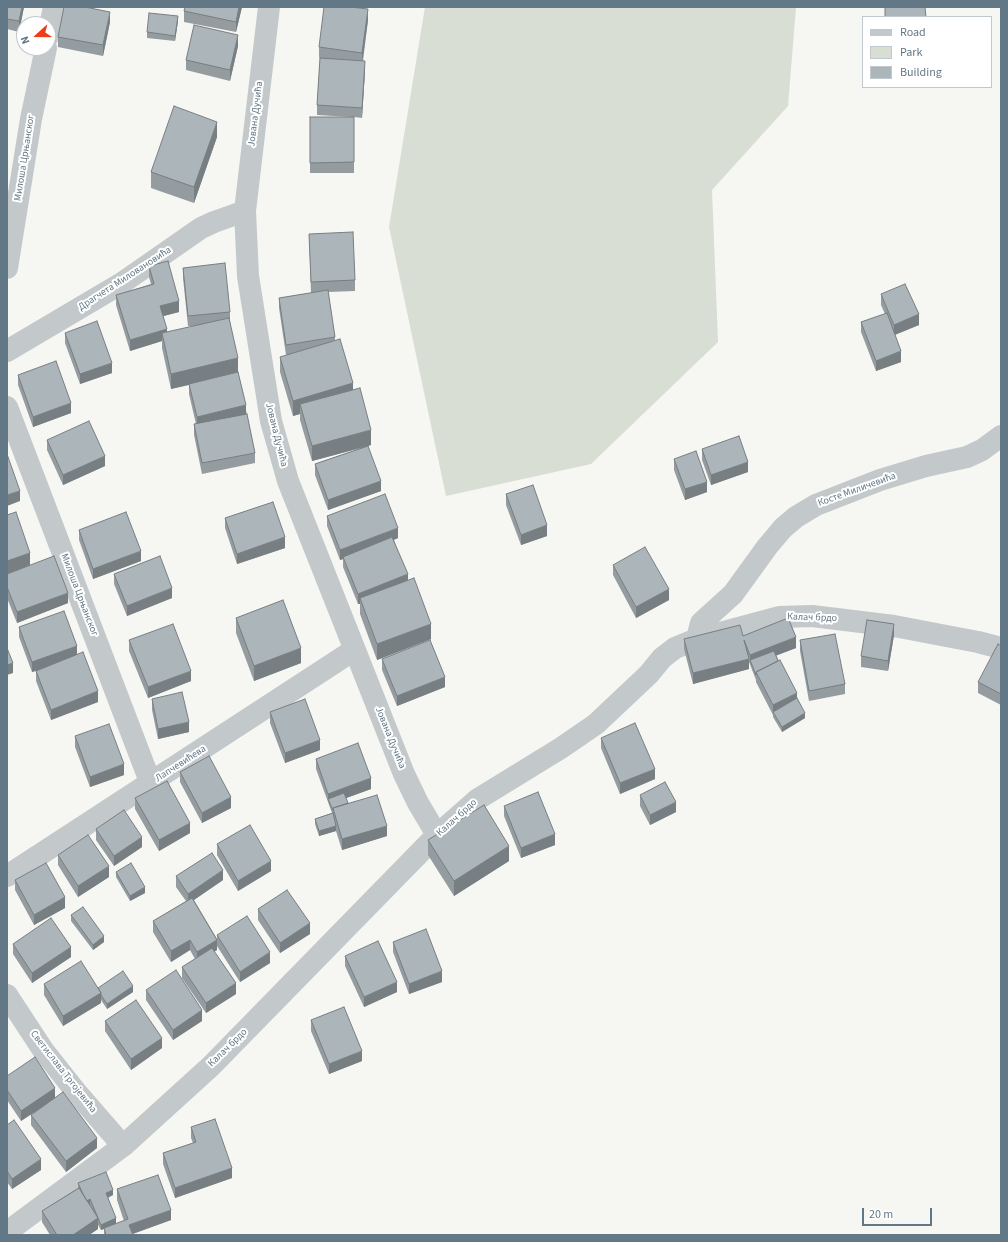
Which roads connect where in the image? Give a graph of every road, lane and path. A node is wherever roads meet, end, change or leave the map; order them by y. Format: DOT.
graph roads {
  1 [pos="269,7"];
  2 [pos="44,56"];
  3 [pos="245,211"];
  4 [pos="7,268"];
  5 [pos="7,351"];
  6 [pos="7,407"];
  7 [pos="1001,436"];
  8 [pos="697,639"];
  9 [pos="1001,648"];
  10 [pos="354,650"];
  11 [pos="151,784"];
  12 [pos="437,835"];
  13 [pos="7,876"];
  14 [pos="7,995"];
  15 [pos="123,1146"];
  16 [pos="7,1232"];
  1 -- 3 [label="street, Јована Дучића"];
  2 -- 4 [label="street, Милоша Црњанског"];
  3 -- 5 [label="street, Драгчета Миловановића"];
  3 -- 10 [label="street, Јована Дучића"];
  6 -- 11 [label="street, Милоша Црњанског"];
  7 -- 8 [label="street, Косте Миличевића"];
  8 -- 9 [label="street, Калач брдо"];
  8 -- 12 [label="street, Калач брдо"];
  10 -- 11 [label="street, Лапчевићева"];
  10 -- 12 [label="street, Јована Дучића"];
  11 -- 13 [label="street, Лапчевићева"];
  12 -- 15 [label="street, Калач брдо"];
  14 -- 15 [label="street, Светислава Тргојевића"];
  15 -- 16 [label="street, Калач брдо"];
}
